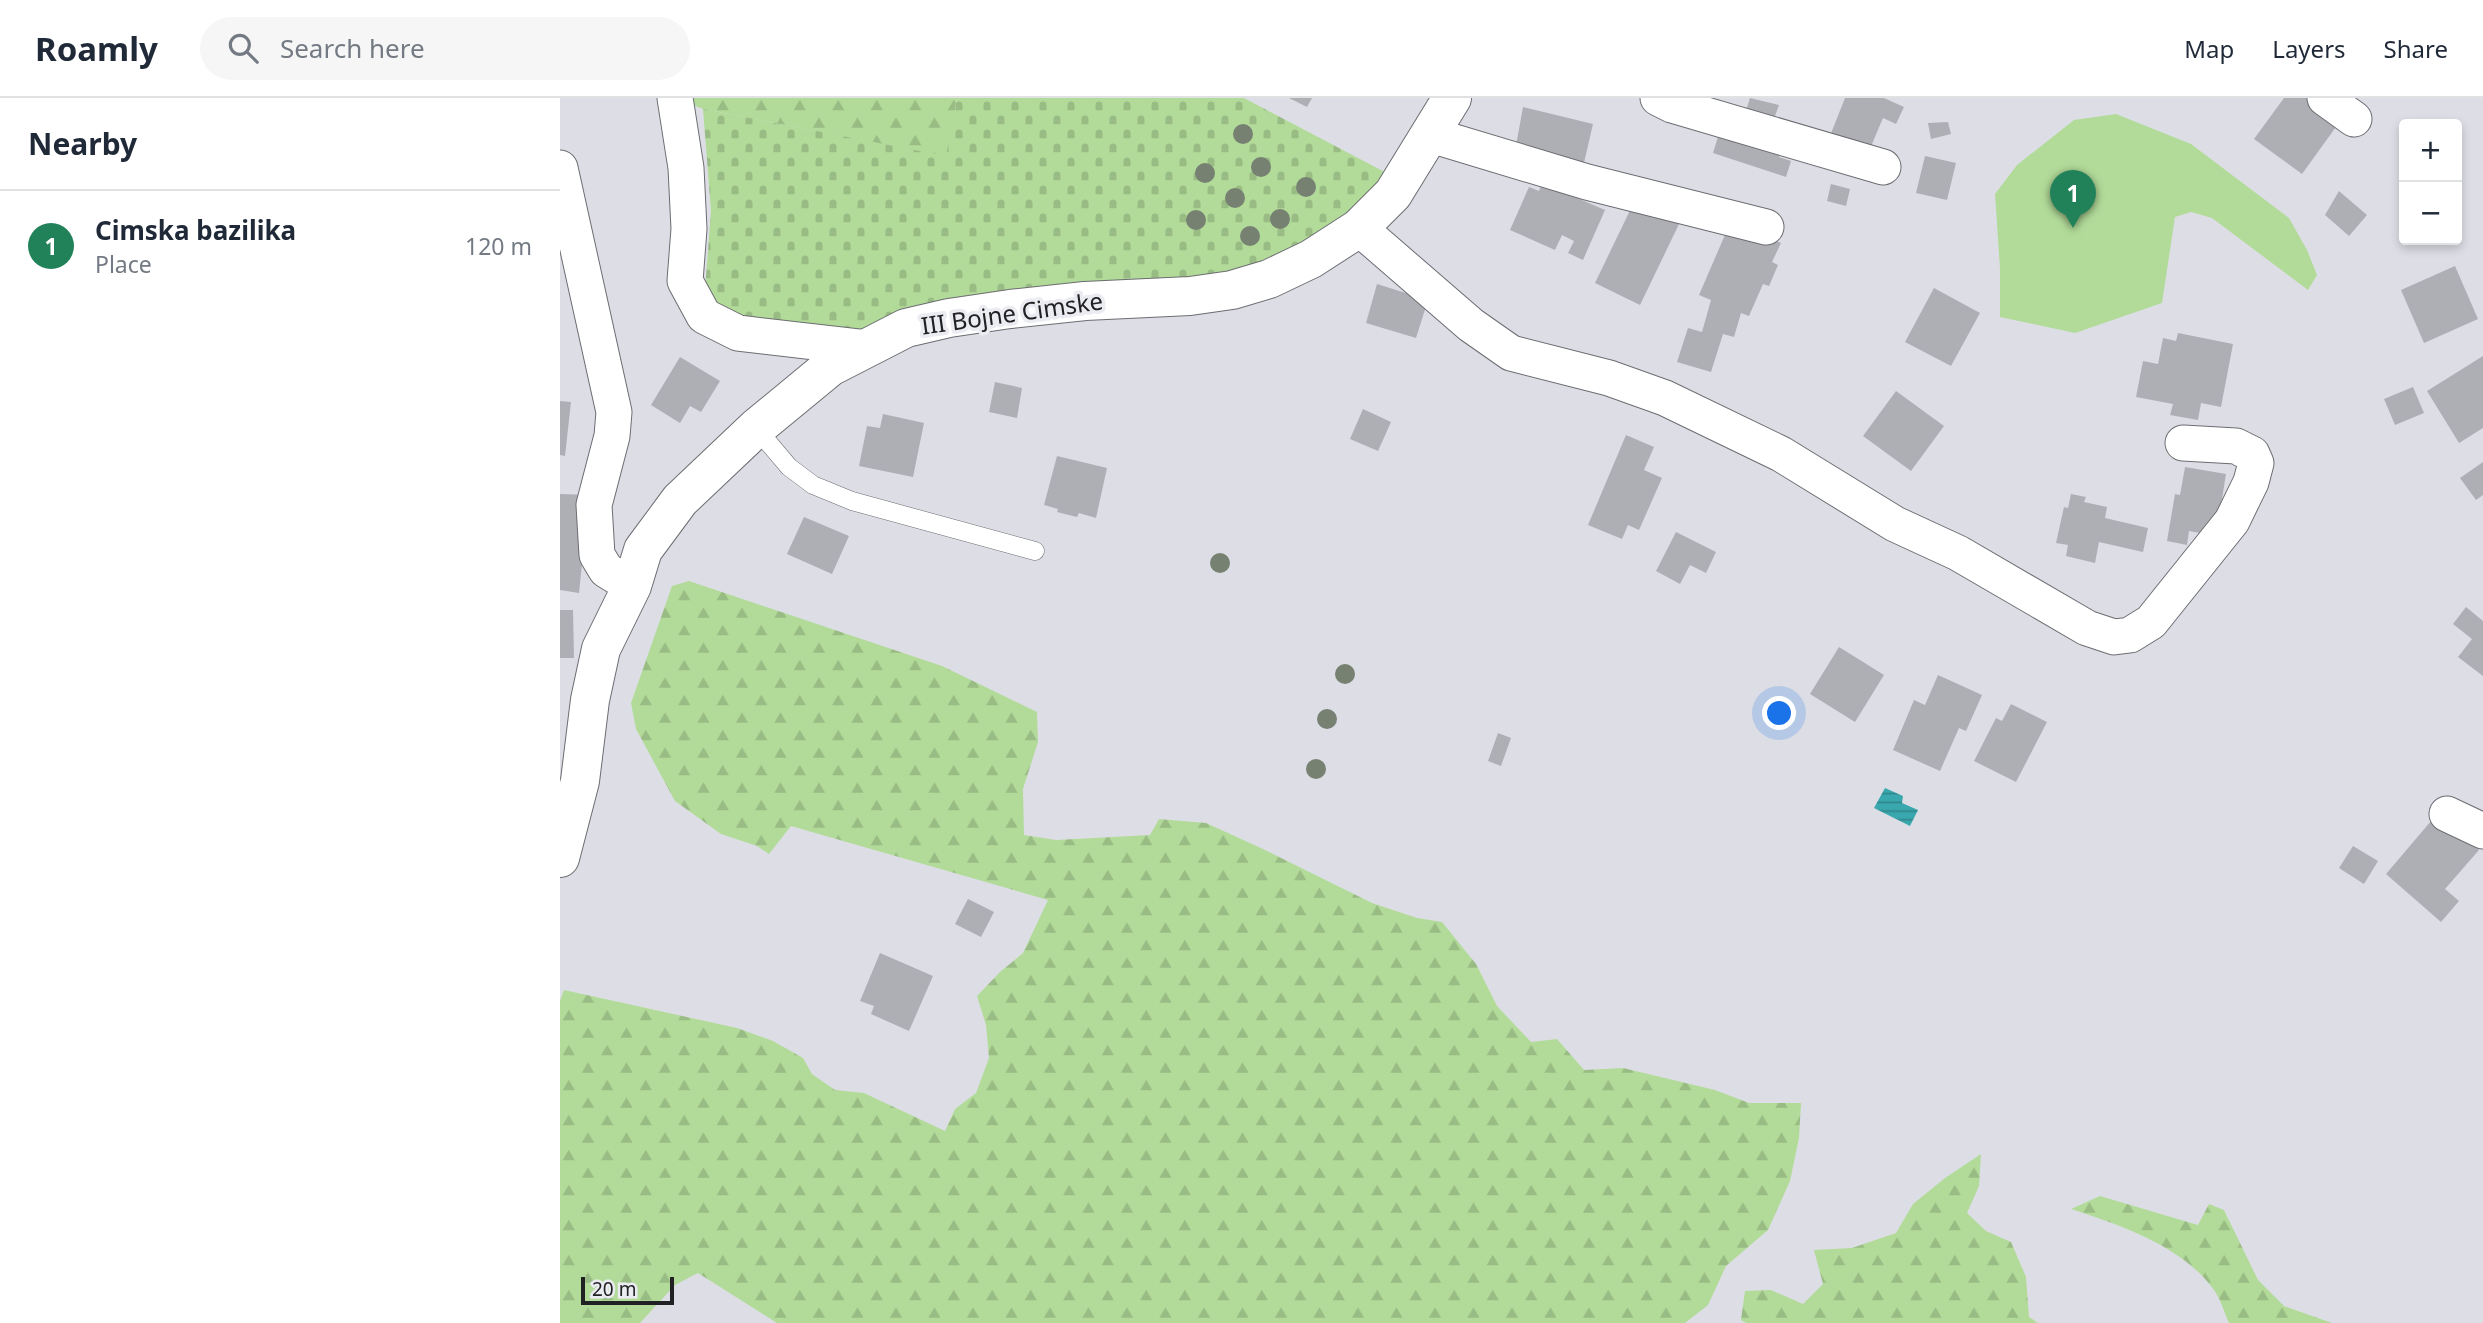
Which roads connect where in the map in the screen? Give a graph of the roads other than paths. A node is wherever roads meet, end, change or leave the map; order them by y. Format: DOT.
graph roads {
  1 [pos="675,98"];
  2 [pos="1452,98"];
  3 [pos="1658,98"];
  4 [pos="2325,98"];
  5 [pos="2354,119"];
  6 [pos="1431,135"];
  7 [pos="1883,167"];
  8 [pos="560,168"];
  9 [pos="1359,228"];
  10 [pos="1766,228"];
  11 [pos="867,348"];
  12 [pos="756,428"];
  13 [pos="2183,443"];
  14 [pos="1035,551"];
  15 [pos="632,586"];
  16 [pos="2447,814"];
  17 [pos="2483,831"];
  18 [pos="560,858"];
  1 -- 11 [label="street"];
  2 -- 6 [label="street, III Bojne Cimske"];
  3 -- 7 [label="street"];
  4 -- 5 [label="street"];
  6 -- 9 [label="street, III Bojne Cimske"];
  6 -- 10 [label="street"];
  8 -- 15 [label="street"];
  9 -- 11 [label="street, III Bojne Cimske"];
  9 -- 13 [label="street"];
  11 -- 12 [label="street, III Bojne Cimske"];
  12 -- 14 [label="lane"];
  12 -- 15 [label="street, III Bojne Cimske"];
  15 -- 18 [label="street, III Bojne Cimske"];
  16 -- 17 [label="street"];
}
